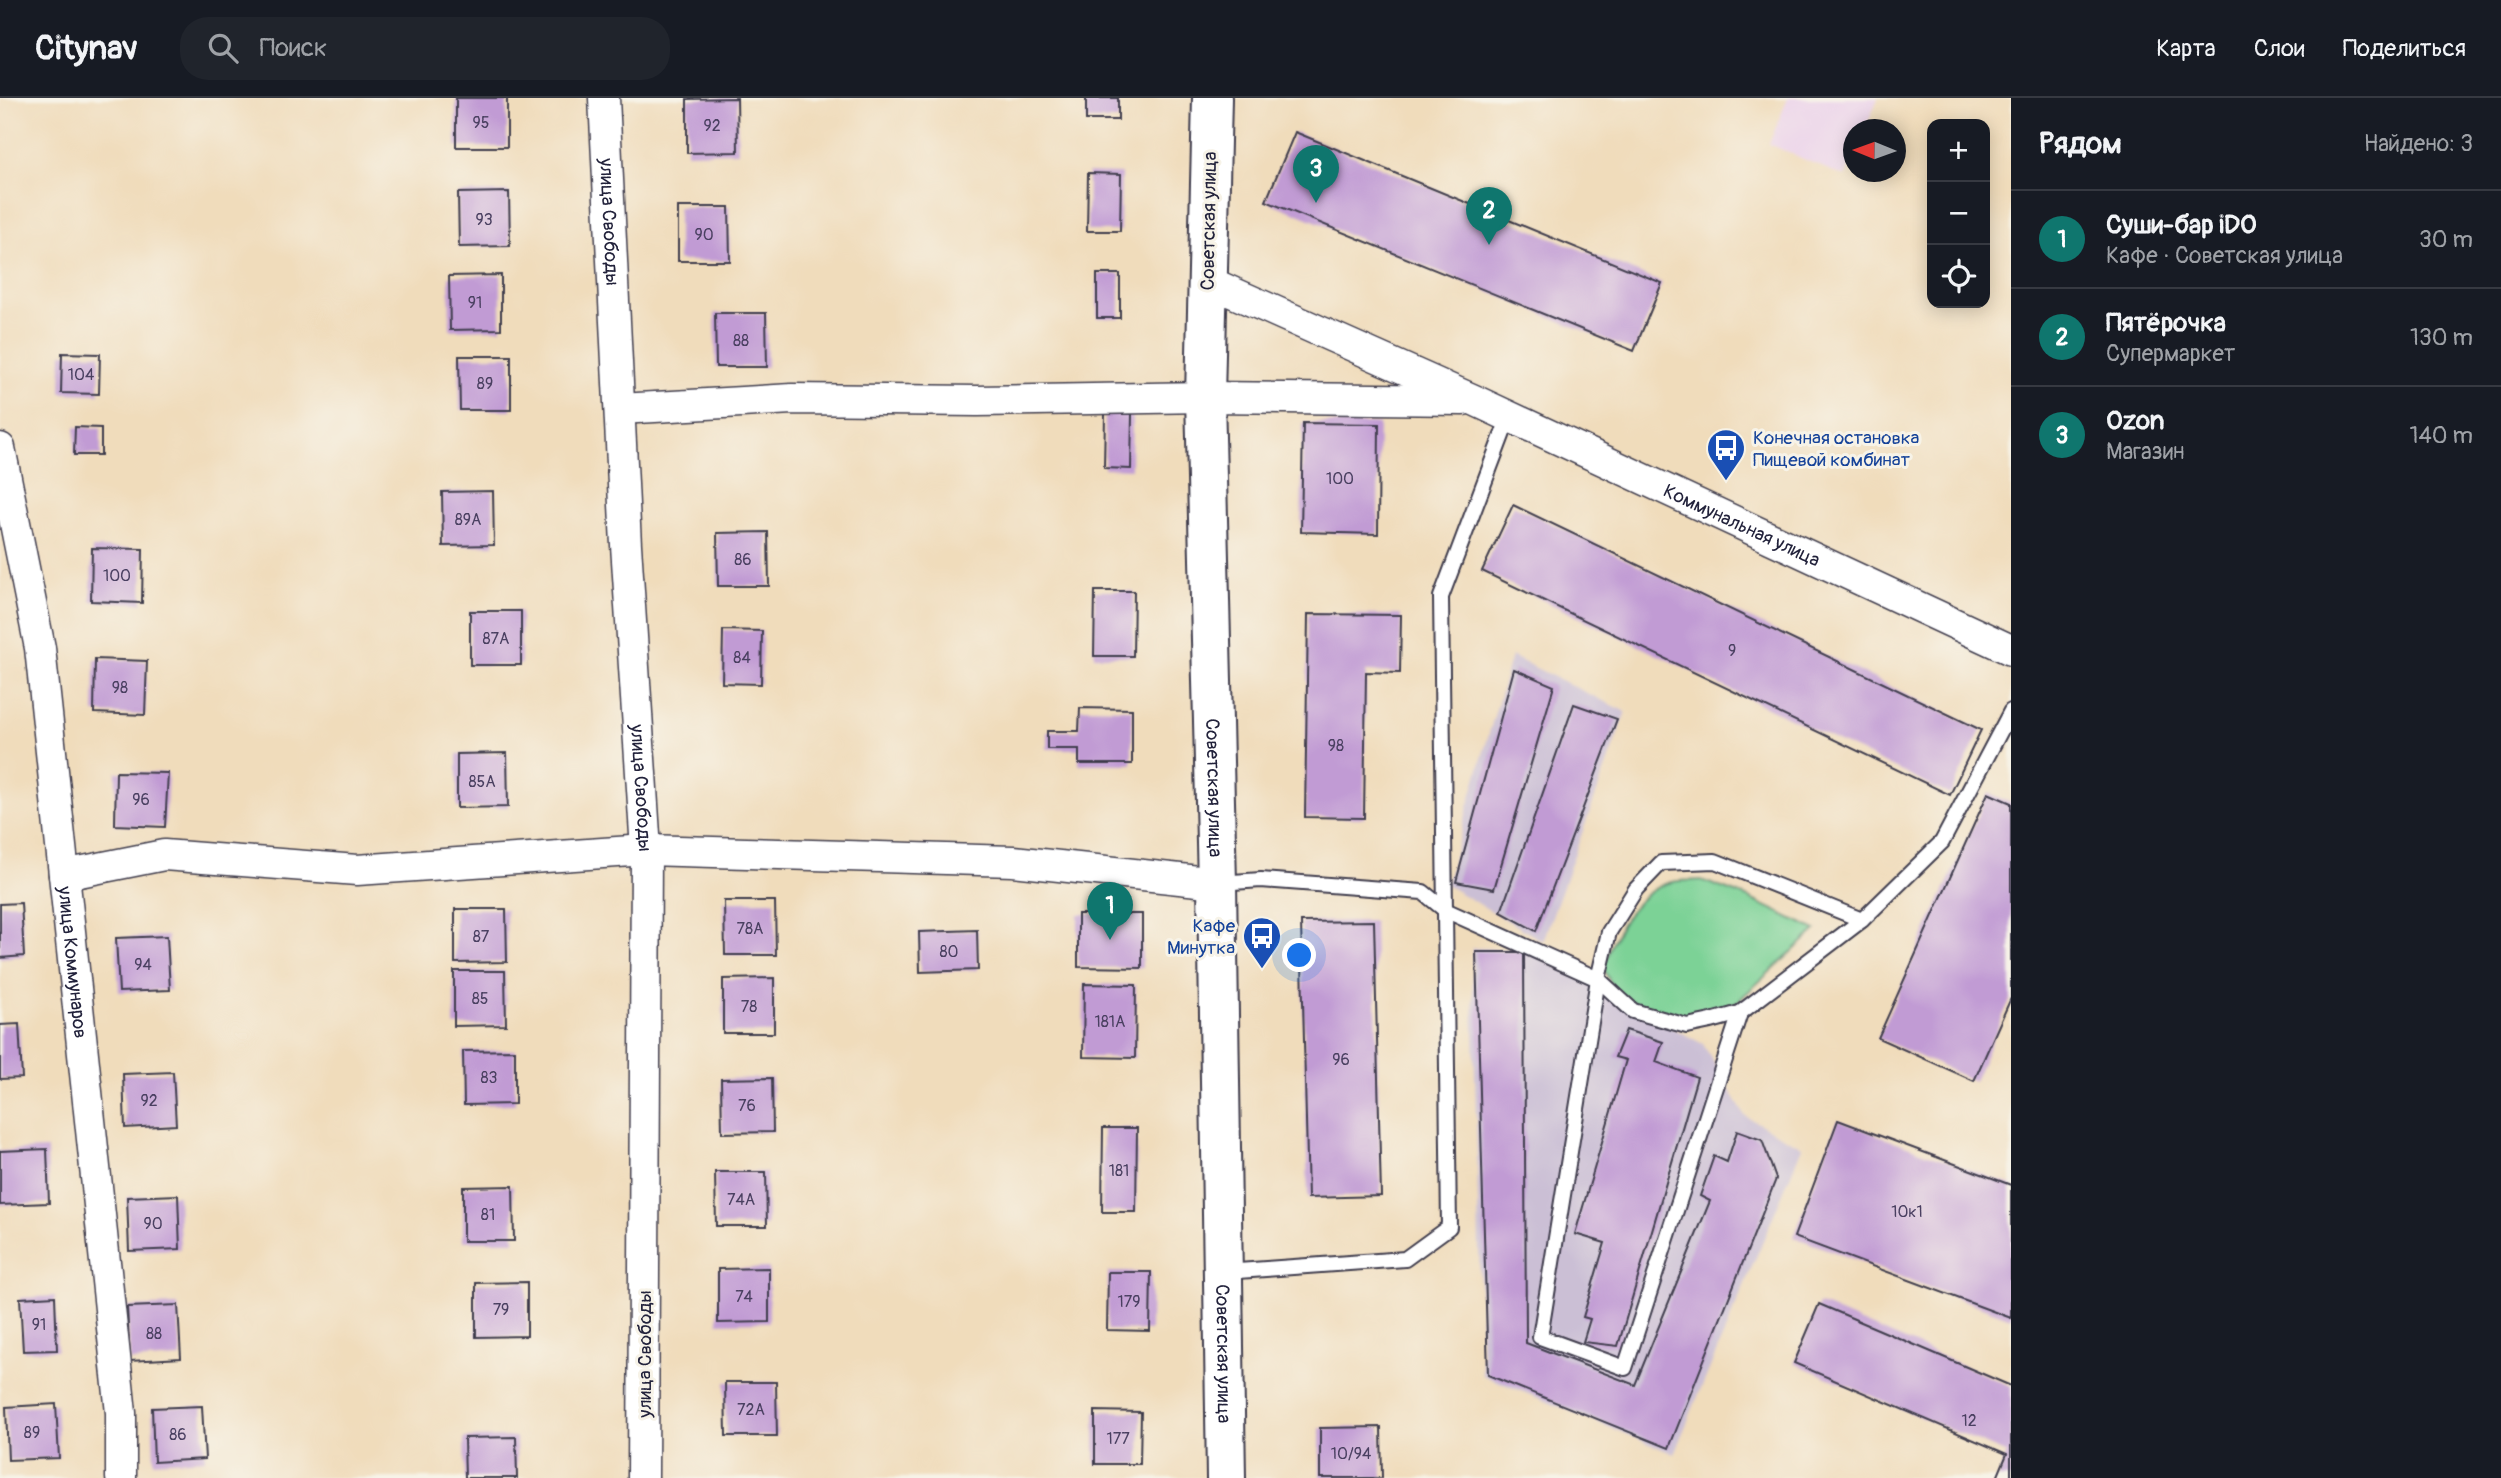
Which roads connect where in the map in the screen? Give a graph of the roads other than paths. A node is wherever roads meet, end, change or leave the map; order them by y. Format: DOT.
graph roads {
  1 [pos="604,98"];
  2 [pos="1212,98"];
  3 [pos="1207,281"];
  4 [pos="1205,397"];
  5 [pos="1474,400"];
  6 [pos="620,409"];
  7 [pos="1509,416"];
  8 [pos="0,447"];
  9 [pos="2011,650"];
  10 [pos="2011,711"];
  11 [pos="646,850"];
  12 [pos="64,876"];
  13 [pos="1217,883"];
  14 [pos="1445,910"];
  15 [pos="1862,920"];
  16 [pos="1598,979"];
  17 [pos="1740,1013"];
  18 [pos="1223,1272"];
  19 [pos="121,1478"];
  20 [pos="643,1478"];
  21 [pos="1226,1478"];
  1 -- 6 [label="street, улица Свободы"];
  2 -- 3 [label="main road, Советская улица"];
  3 -- 4 [label="main road, Советская улица"];
  3 -- 5 [label="street, Коммунальная улица"];
  4 -- 5 [label="street, Коммунальная улица"];
  4 -- 6 [label="street, Коммунальная улица"];
  4 -- 13 [label="main road, Советская улица"];
  5 -- 7 [label="street, Коммунальная улица"];
  6 -- 11 [label="street, улица Свободы"];
  7 -- 9 [label="street, Коммунальная улица"];
  7 -- 14 [label="lane"];
  8 -- 12 [label="street, улица Коммунаров"];
  10 -- 15 [label="lane"];
  11 -- 12 [label="street"];
  11 -- 13 [label="street"];
  11 -- 20 [label="street, улица Свободы"];
  12 -- 19 [label="street, улица Коммунаров"];
  13 -- 14 [label="lane"];
  13 -- 18 [label="main road, Советская улица"];
  14 -- 16 [label="lane"];
  14 -- 18 [label="lane"];
  15 -- 16 [label="lane"];
  15 -- 17 [label="lane"];
  16 -- 17 [label="lane"];
  16 -- 17 [label="lane"];
  18 -- 21 [label="main road, Советская улица"];
}
